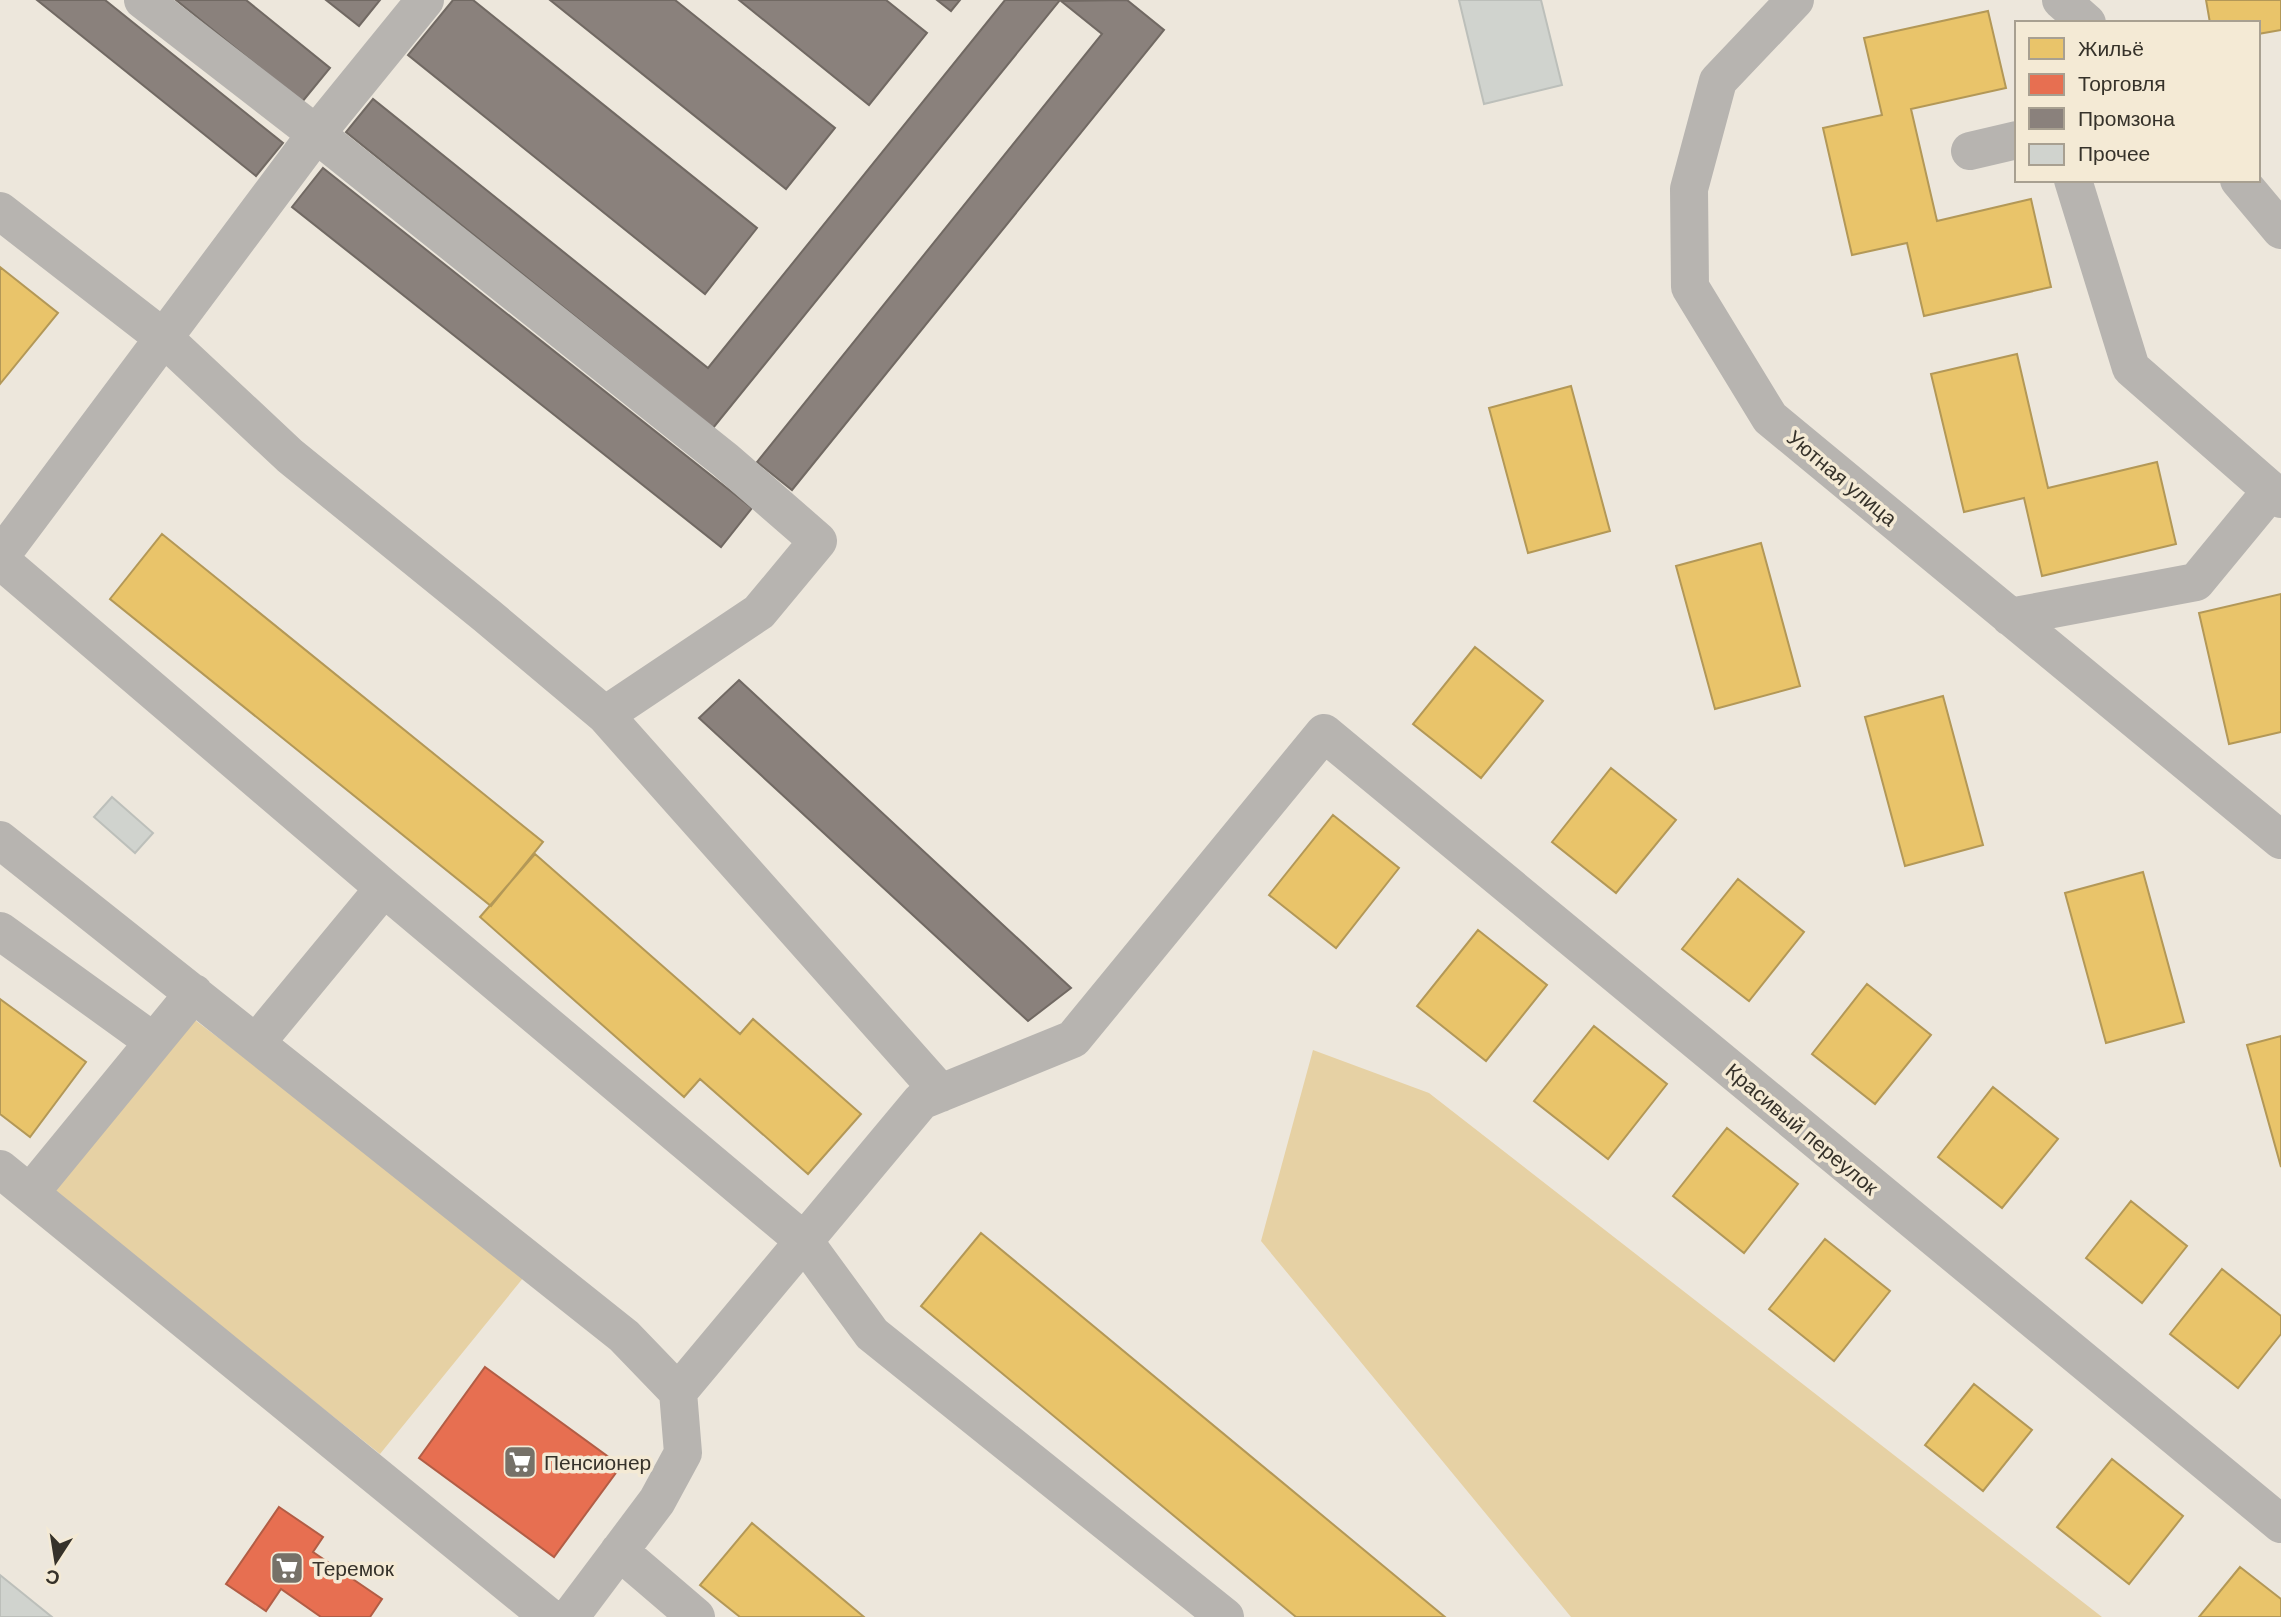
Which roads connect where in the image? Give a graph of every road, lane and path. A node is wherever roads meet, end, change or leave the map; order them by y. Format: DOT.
graph roads {
  1 [pos="143,0"];
  2 [pos="425,0"];
  3 [pos="1795,0"];
  4 [pos="2061,0"];
  5 [pos="2085,21"];
  6 [pos="316,134"];
  7 [pos="2015,140"];
  8 [pos="1970,151"];
  9 [pos="2074,182"];
  10 [pos="2241,182"];
  11 [pos="0,211"];
  12 [pos="2281,230"];
  13 [pos="165,339"];
  14 [pos="2276,495"];
  15 [pos="0,559"];
  16 [pos="2010,617"];
  17 [pos="605,715"];
  18 [pos="0,840"];
  19 [pos="2281,840"];
  20 [pos="384,888"];
  21 [pos="0,931"];
  22 [pos="194,993"];
  23 [pos="154,1041"];
  24 [pos="256,1043"];
  25 [pos="941,1093"];
  26 [pos="0,1170"];
  27 [pos="30,1193"];
  28 [pos="804,1241"];
  29 [pos="678,1392"];
  30 [pos="2281,1524"];
  31 [pos="619,1551"];
  32 [pos="549,1617"];
  33 [pos="570,1617"];
  34 [pos="696,1617"];
  35 [pos="1225,1617"];
  1 -- 6 [label="street"];
  2 -- 6 [label="street"];
  3 -- 16 [label="street, Уютная улица"];
  4 -- 5 [label="street"];
  6 -- 13 [label="street"];
  6 -- 17 [label="street"];
  7 -- 8 [label="street"];
  9 -- 14 [label="street"];
  10 -- 12 [label="street"];
  11 -- 13 [label="street"];
  13 -- 15 [label="street"];
  13 -- 17 [label="street"];
  14 -- 16 [label="street"];
  15 -- 20 [label="street"];
  16 -- 19 [label="street, Уютная улица"];
  17 -- 25 [label="street"];
  18 -- 22 [label="street"];
  20 -- 24 [label="street"];
  20 -- 28 [label="street"];
  21 -- 23 [label="street"];
  22 -- 23 [label="street"];
  22 -- 24 [label="street"];
  23 -- 27 [label="street"];
  24 -- 29 [label="street"];
  25 -- 28 [label="street"];
  25 -- 30 [label="street, Красивый переулок"];
  26 -- 27 [label="street"];
  27 -- 32 [label="street"];
  28 -- 29 [label="street"];
  28 -- 35 [label="street"];
  29 -- 31 [label="street"];
  31 -- 33 [label="street"];
  31 -- 34 [label="street"];
}
